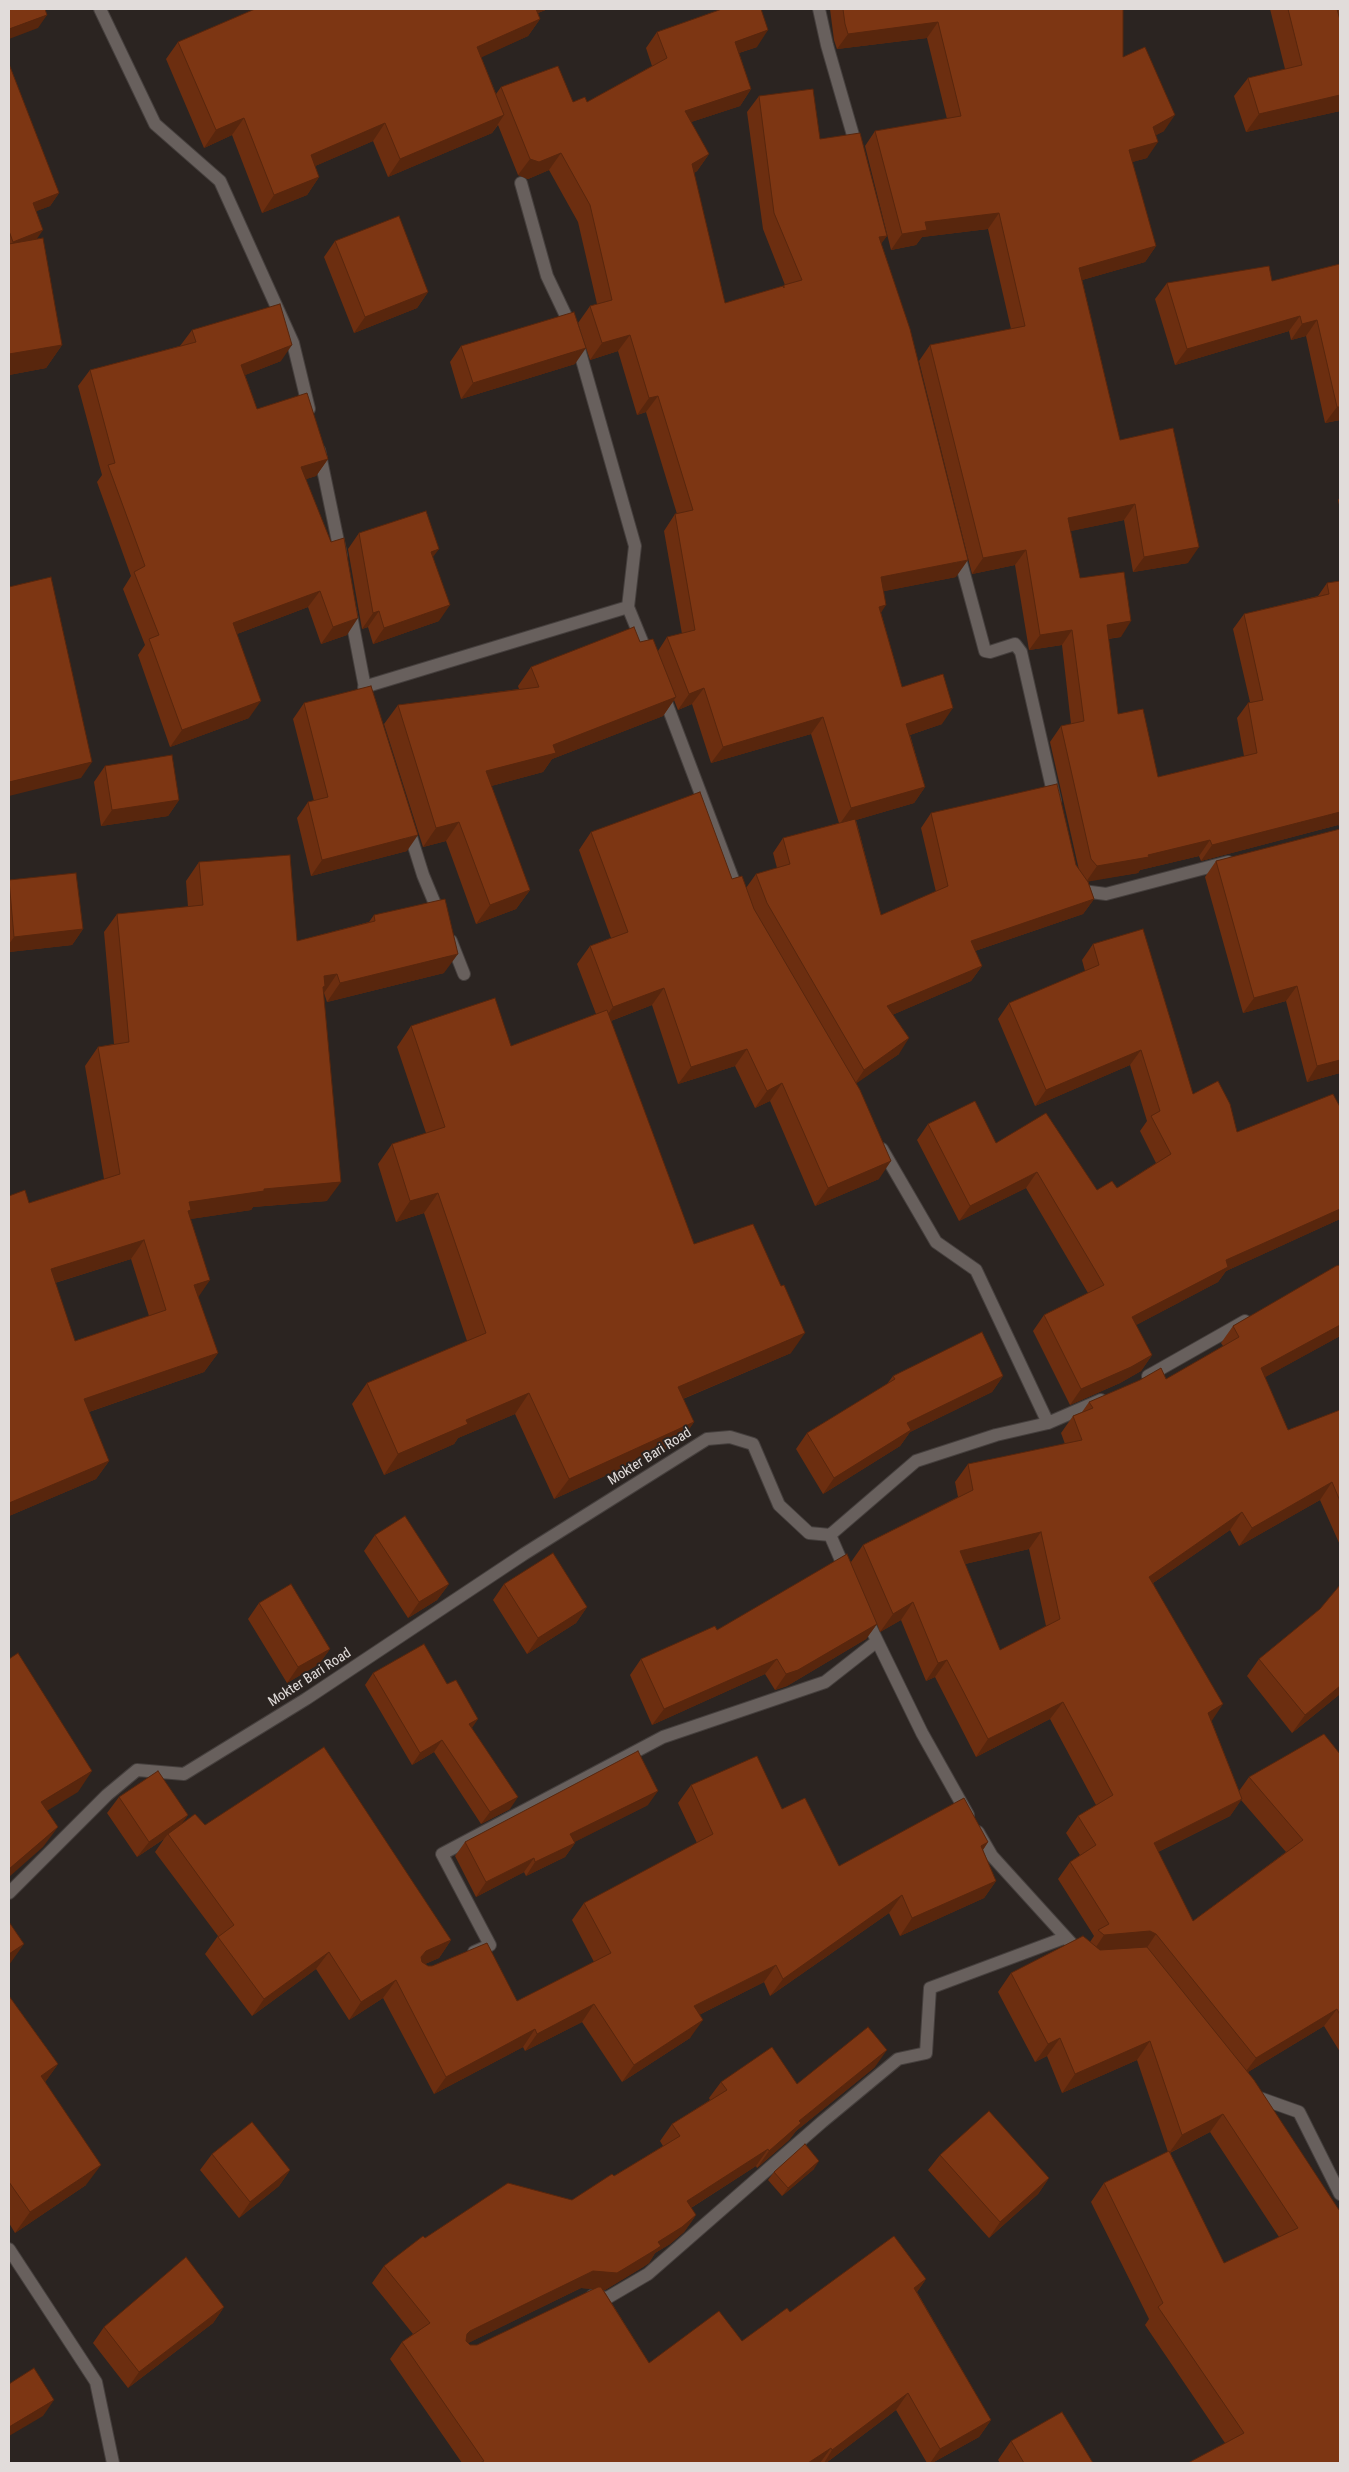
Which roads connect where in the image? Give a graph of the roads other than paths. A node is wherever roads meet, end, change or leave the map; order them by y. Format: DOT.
graph roads {
  1 [pos="100,9"];
  2 [pos="819,9"];
  3 [pos="860,158"];
  4 [pos="521,183"];
  5 [pos="312,419"];
  6 [pos="316,438"];
  7 [pos="956,540"];
  8 [pos="344,572"];
  9 [pos="349,601"];
  10 [pos="628,607"];
  11 [pos="364,687"];
  12 [pos="370,706"];
  13 [pos="1058,812"];
  14 [pos="405,819"];
  15 [pos="1237,860"];
  16 [pos="1073,878"];
  17 [pos="742,903"];
  18 [pos="464,974"];
  19 [pos="877,1141"];
  20 [pos="1258,1313"];
  21 [pos="1141,1380"];
  22 [pos="1115,1394"];
  23 [pos="1048,1423"];
  24 [pos="830,1535"];
  25 [pos="853,1588"];
  26 [pos="861,1606"];
  27 [pos="876,1642"];
  28 [pos="9,1893"];
  29 [pos="1064,1938"];
  30 [pos="463,1956"];
  31 [pos="1089,1961"];
  32 [pos="1242,2087"];
  33 [pos="1340,2194"];
  34 [pos="9,2249"];
  35 [pos="576,2299"];
  36 [pos="113,2463"];
  1 -- 5 [label="street"];
  2 -- 3 [label="street"];
  4 -- 10 [label="street"];
  6 -- 8 [label="street"];
  7 -- 13 [label="street"];
  9 -- 11 [label="street"];
  10 -- 11 [label="street"];
  10 -- 17 [label="street"];
  11 -- 12 [label="street"];
  14 -- 18 [label="street"];
  15 -- 16 [label="street"];
  19 -- 23 [label="street"];
  20 -- 21 [label="street"];
  22 -- 23 [label="street"];
  23 -- 24 [label="street"];
  24 -- 25 [label="street"];
  24 -- 28 [label="street, Mokter Bari Road"];
  26 -- 27 [label="street"];
  27 -- 29 [label="street"];
  27 -- 30 [label="street"];
  29 -- 31 [label="street"];
  29 -- 35 [label="street"];
  32 -- 33 [label="street"];
  34 -- 36 [label="street"];
}
